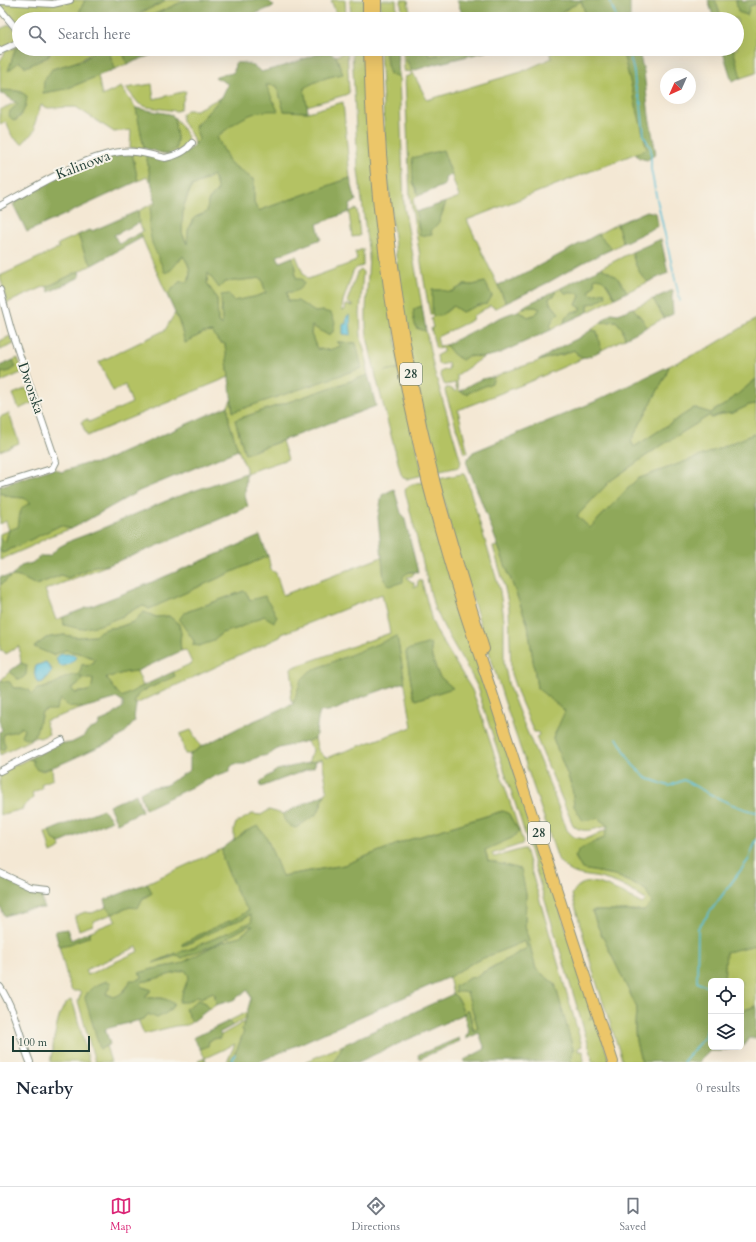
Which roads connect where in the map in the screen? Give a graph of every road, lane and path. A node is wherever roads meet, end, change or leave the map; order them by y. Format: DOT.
graph roads {
  1 [pos="70,0"];
  2 [pos="368,0"];
  3 [pos="376,0"];
  4 [pos="0,1"];
  5 [pos="0,9"];
  6 [pos="368,12"];
  7 [pos="376,12"];
  8 [pos="12,24"];
  9 [pos="12,45"];
  10 [pos="0,51"];
  11 [pos="369,56"];
  12 [pos="376,56"];
  13 [pos="192,143"];
  14 [pos="0,206"];
  15 [pos="0,290"];
  16 [pos="0,485"];
  17 [pos="62,740"];
  18 [pos="0,771"];
  19 [pos="0,873"];
  20 [pos="48,889"];
  21 [pos="0,987"];
  22 [pos="30,1062"];
  23 [pos="613,1062"];
  24 [pos="619,1062"];
  1 -- 4 [label="street"];
  2 -- 6 [label="main road"];
  3 -- 7 [label="main road"];
  5 -- 8 [label="street"];
  9 -- 10 [label="street"];
  11 -- 23 [label="main road, 28"];
  12 -- 24 [label="main road, 28"];
  13 -- 14 [label="street, Kalinowa"];
  15 -- 16 [label="street, Dworska"];
  17 -- 18 [label="street"];
  19 -- 20 [label="street"];
  21 -- 22 [label="street"];
}
